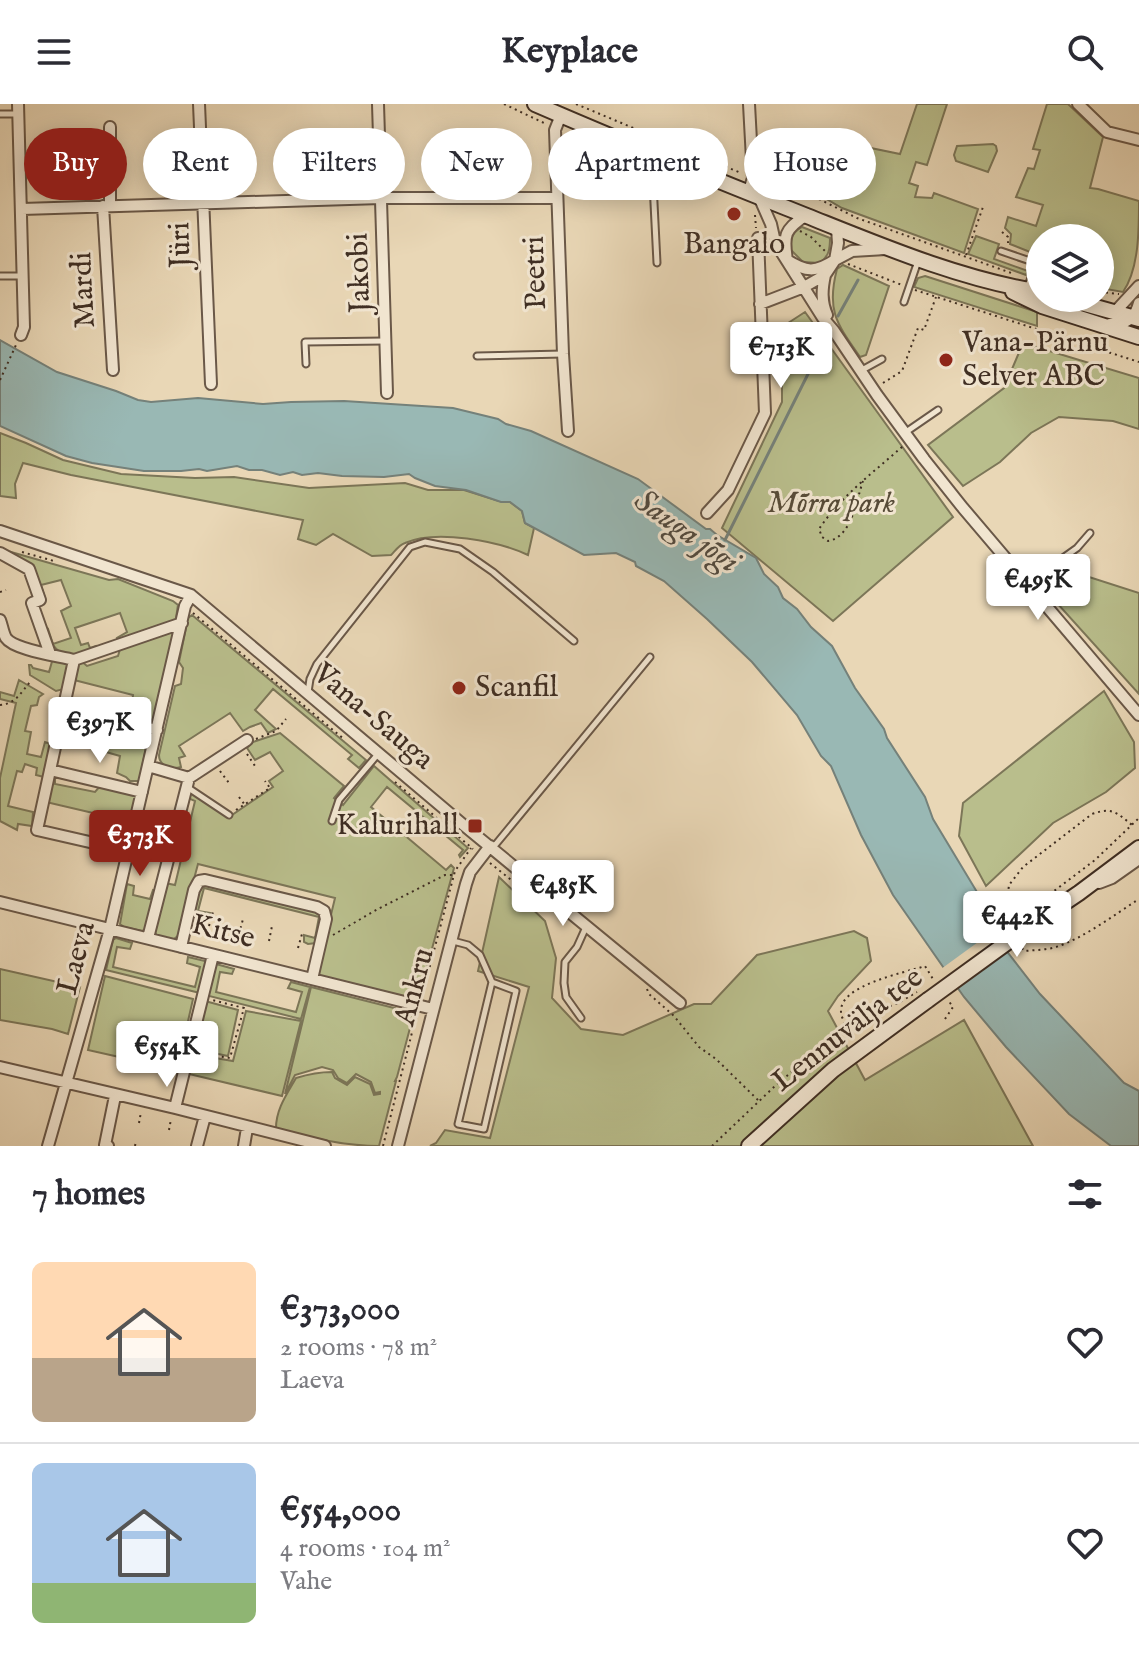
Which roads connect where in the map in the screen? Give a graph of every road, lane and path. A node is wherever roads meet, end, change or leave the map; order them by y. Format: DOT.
graph roads {
  1 [pos="199,104"];
  2 [pos="378,104"];
  3 [pos="576,104"];
  4 [pos="749,104"];
  5 [pos="1078,104"];
  6 [pos="543,106"];
  7 [pos="18,109"];
  8 [pos="0,114"];
  9 [pos="561,115"];
  10 [pos="110,127"];
  11 [pos="379,128"];
  12 [pos="556,128"];
  13 [pos="597,128"];
  14 [pos="635,128"];
  15 [pos="750,128"];
  16 [pos="1139,140"];
  17 [pos="728,188"];
  18 [pos="405,198"];
  19 [pos="548,198"];
  20 [pos="292,200"];
  21 [pos="381,200"];
  22 [pos="557,200"];
  23 [pos="654,200"];
  24 [pos="820,200"];
  25 [pos="203,202"];
  26 [pos="754,202"];
  27 [pos="107,206"];
  28 [pos="983,207"];
  29 [pos="22,209"];
  30 [pos="805,216"];
  31 [pos="789,226"];
  32 [pos="837,229"];
  33 [pos="1002,232"];
  34 [pos="758,238"];
  35 [pos="892,249"];
  36 [pos="1003,252"];
  37 [pos="966,257"];
  38 [pos="919,258"];
  39 [pos="787,260"];
  40 [pos="835,260"];
  41 [pos="1026,260"];
  42 [pos="657,263"];
  43 [pos="825,275"];
  44 [pos="0,276"];
  45 [pos="23,276"];
  46 [pos="1139,286"];
  47 [pos="804,287"];
  48 [pos="909,288"];
  49 [pos="1026,288"];
  50 [pos="1026,289"];
  51 [pos="936,296"];
  52 [pos="904,302"];
  53 [pos="1139,303"];
  54 [pos="760,304"];
  55 [pos="1076,312"];
  56 [pos="1108,312"];
  57 [pos="1114,313"];
  58 [pos="1136,318"];
  59 [pos="1100,324"];
  60 [pos="834,331"];
  61 [pos="21,335"];
  62 [pos="1139,337"];
  63 [pos="386,341"];
  64 [pos="563,354"];
  65 [pos="477,356"];
  66 [pos="882,359"];
  67 [pos="1139,362"];
  68 [pos="306,364"];
  69 [pos="113,370"];
  70 [pos="861,371"];
  71 [pos="0,380"];
  72 [pos="211,384"];
  73 [pos="873,389"];
  74 [pos="387,393"];
  75 [pos="938,410"];
  76 [pos="568,431"];
  77 [pos="907,436"];
  78 [pos="863,481"];
  79 [pos="707,513"];
  80 [pos="0,531"];
  81 [pos="1090,533"];
  82 [pos="15,550"];
  83 [pos="0,553"];
  84 [pos="56,561"];
  85 [pos="1027,584"];
  86 [pos="6,590"];
  87 [pos="0,592"];
  88 [pos="191,595"];
  89 [pos="185,606"];
  90 [pos="0,620"];
  91 [pos="182,623"];
  92 [pos="574,641"];
  93 [pos="50,654"];
  94 [pos="650,657"];
  95 [pos="74,660"];
  96 [pos="31,681"];
  97 [pos="308,693"];
  98 [pos="0,705"];
  99 [pos="63,708"];
  100 [pos="1139,715"];
  101 [pos="286,719"];
  102 [pos="157,730"];
  103 [pos="244,742"];
  104 [pos="347,742"];
  105 [pos="379,753"];
  106 [pos="214,761"];
  107 [pos="148,766"];
  108 [pos="255,766"];
  109 [pos="50,770"];
  110 [pos="265,781"];
  111 [pos="394,781"];
  112 [pos="188,782"];
  113 [pos="229,783"];
  114 [pos="142,792"];
  115 [pos="239,797"];
  116 [pos="245,805"];
  117 [pos="229,815"];
  118 [pos="1139,818"];
  119 [pos="332,821"];
  120 [pos="1132,825"];
  121 [pos="490,846"];
  122 [pos="471,848"];
  123 [pos="1139,848"];
  124 [pos="129,851"];
  125 [pos="482,856"];
  126 [pos="1139,859"];
  127 [pos="454,874"];
  128 [pos="1079,893"];
  129 [pos="1139,899"];
  130 [pos="0,902"];
  131 [pos="213,912"];
  132 [pos="557,916"];
  133 [pos="243,919"];
  134 [pos="1026,921"];
  135 [pos="209,926"];
  136 [pos="272,926"];
  137 [pos="587,926"];
  138 [pos="110,929"];
  139 [pos="1010,930"];
  140 [pos="239,934"];
  141 [pos="302,934"];
  142 [pos="148,938"];
  143 [pos="321,940"];
  144 [pos="269,941"];
  145 [pos="452,941"];
  146 [pos="1017,941"];
  147 [pos="181,947"];
  148 [pos="298,948"];
  149 [pos="213,955"];
  150 [pos="312,979"];
  151 [pos="492,982"];
  152 [pos="646,985"];
  153 [pos="939,987"];
  154 [pos="925,995"];
  155 [pos="946,997"];
  156 [pos="203,998"];
  157 [pos="680,1003"];
  158 [pos="419,1005"];
  159 [pos="433,1009"];
  160 [pos="581,1018"];
  161 [pos="945,1019"];
  162 [pos="846,1026"];
  163 [pos="167,1032"];
  164 [pos="193,1038"];
  165 [pos="190,1051"];
  166 [pos="0,1067"];
  167 [pos="67,1083"];
  168 [pos="115,1096"];
  169 [pos="759,1101"];
  170 [pos="143,1107"];
  171 [pos="174,1111"];
  172 [pos="205,1116"];
  173 [pos="139,1123"];
  174 [pos="247,1128"];
  175 [pos="169,1130"];
  176 [pos="136,1141"];
  177 [pos="48,1146"];
  178 [pos="108,1146"];
  179 [pos="135,1146"];
  180 [pos="197,1146"];
  181 [pos="244,1146"];
  182 [pos="325,1146"];
  183 [pos="383,1146"];
  184 [pos="398,1146"];
  185 [pos="712,1146"];
  186 [pos="749,1146"];
  1 -- 25 [label="street, Jüri"];
  2 -- 11 [label="street, Jakobi"];
  3 -- 14 [label="path"];
  4 -- 15 [label="street"];
  5 -- 16 [label="street"];
  6 -- 9 [label="main road"];
  7 -- 8 [label="lane"];
  7 -- 29 [label="street"];
  9 -- 12 [label="street, Peetri"];
  9 -- 13 [label="main road"];
  10 -- 27 [label="street, Mardi"];
  17 -- 26 [label="main road"];
  18 -- 19 [label="street"];
  20 -- 25 [label="street"];
  21 -- 63 [label="street, Jakobi"];
  22 -- 64 [label="street, Peetri"];
  23 -- 42 [label="lane"];
  24 -- 37 [label="path"];
  25 -- 27 [label="street"];
  25 -- 72 [label="street, Jüri"];
  26 -- 30 [label="main road"];
  26 -- 34 [label="path"];
  26 -- 39 [label="street"];
  27 -- 29 [label="street"];
  27 -- 69 [label="street, Mardi"];
  28 -- 37 [label="path"];
  29 -- 45 [label="street"];
  30 -- 31 [label="street"];
  30 -- 32 [label="main road"];
  31 -- 39 [label="street"];
  31 -- 40 [label="path"];
  32 -- 35 [label="main road"];
  32 -- 40 [label="street"];
  33 -- 36 [label="path"];
  34 -- 54 [label="street"];
  35 -- 38 [label="main road"];
  35 -- 40 [label="street"];
  36 -- 41 [label="lane"];
  37 -- 49 [label="path"];
  38 -- 48 [label="lane"];
  38 -- 50 [label="main road"];
  39 -- 40 [label="street"];
  39 -- 47 [label="street"];
  40 -- 43 [label="street"];
  40 -- 48 [label="path"];
  43 -- 47 [label="street"];
  43 -- 60 [label="street"];
  44 -- 45 [label="lane"];
  45 -- 61 [label="street"];
  46 -- 57 [label="street"];
  47 -- 54 [label="street"];
  47 -- 60 [label="street"];
  48 -- 51 [label="path"];
  48 -- 52 [label="lane"];
  51 -- 67 [label="path"];
  51 -- 73 [label="path"];
  53 -- 58 [label="street"];
  54 -- 79 [label="street"];
  55 -- 59 [label="main road"];
  56 -- 57 [label="main road"];
  57 -- 58 [label="main road"];
  58 -- 59 [label="street"];
  59 -- 62 [label="main road"];
  60 -- 70 [label="street"];
  61 -- 71 [label="path"];
  63 -- 68 [label="lane"];
  63 -- 74 [label="street, Jakobi"];
  64 -- 65 [label="lane"];
  64 -- 76 [label="street, Peetri"];
  66 -- 70 [label="lane"];
  70 -- 73 [label="street"];
  73 -- 77 [label="street"];
  75 -- 77 [label="lane"];
  77 -- 78 [label="path"];
  77 -- 85 [label="street"];
  78 -- 78 [label="path"];
  80 -- 88 [label="street, Vana-Sauga"];
  81 -- 85 [label="lane"];
  82 -- 84 [label="path"];
  83 -- 93 [label="street"];
  85 -- 100 [label="street"];
  86 -- 87 [label="path"];
  88 -- 89 [label="street, Laeva"];
  88 -- 97 [label="street, Vana-Sauga"];
  89 -- 91 [label="street, Laeva"];
  89 -- 104 [label="path"];
  90 -- 93 [label="street"];
  91 -- 95 [label="street"];
  91 -- 102 [label="street, Laeva"];
  92 -- 97 [label="lane"];
  93 -- 95 [label="street"];
  94 -- 121 [label="lane"];
  95 -- 99 [label="street"];
  96 -- 98 [label="path"];
  97 -- 105 [label="street, Vana-Sauga"];
  99 -- 102 [label="street"];
  99 -- 109 [label="street"];
  101 -- 103 [label="path"];
  102 -- 107 [label="street, Laeva"];
  103 -- 106 [label="street"];
  103 -- 108 [label="path"];
  105 -- 119 [label="lane"];
  105 -- 121 [label="street, Vana-Sauga"];
  106 -- 112 [label="street"];
  106 -- 113 [label="path"];
  107 -- 112 [label="street"];
  107 -- 114 [label="street, Laeva"];
  109 -- 114 [label="street"];
  109 -- 124 [label="street"];
  110 -- 116 [label="path"];
  111 -- 122 [label="path"];
  112 -- 117 [label="lane"];
  112 -- 142 [label="street"];
  114 -- 124 [label="street, Laeva"];
  115 -- 116 [label="path"];
  116 -- 117 [label="path"];
  118 -- 120 [label="path"];
  120 -- 134 [label="path"];
  120 -- 139 [label="path"];
  121 -- 125 [label="street, Ankru"];
  121 -- 137 [label="street, Vana-Sauga"];
  122 -- 125 [label="path"];
  122 -- 127 [label="path"];
  123 -- 128 [label="main road, Lennuvälja tee"];
  124 -- 138 [label="street, Laeva"];
  125 -- 132 [label="path"];
  125 -- 145 [label="street, Ankru"];
  126 -- 128 [label="street"];
  127 -- 143 [label="path"];
  127 -- 158 [label="path"];
  128 -- 134 [label="main road, Lennuvälja tee"];
  129 -- 146 [label="path"];
  130 -- 138 [label="street, Kitse"];
  131 -- 135 [label="path"];
  133 -- 140 [label="path"];
  134 -- 154 [label="main road, Lennuvälja tee, bridge"];
  136 -- 144 [label="path"];
  137 -- 157 [label="street, Vana-Sauga"];
  137 -- 160 [label="lane"];
  138 -- 142 [label="street, Kitse"];
  138 -- 167 [label="street, Laeva"];
  141 -- 148 [label="path"];
  142 -- 147 [label="street, Kitse"];
  143 -- 147 [label="street"];
  143 -- 150 [label="street"];
  145 -- 151 [label="lane"];
  145 -- 159 [label="street, Ankru"];
  147 -- 149 [label="street, Kitse"];
  149 -- 150 [label="street, Kitse"];
  149 -- 156 [label="street"];
  150 -- 158 [label="street, Kitse"];
  151 -- 151 [label="lane"];
  152 -- 169 [label="path"];
  153 -- 162 [label="path"];
  154 -- 162 [label="path"];
  154 -- 186 [label="main road, Lennuvälja tee"];
  155 -- 161 [label="path"];
  156 -- 164 [label="street"];
  156 -- 165 [label="path"];
  158 -- 159 [label="street, Kitse"];
  158 -- 183 [label="path"];
  159 -- 184 [label="street, Ankru"];
  162 -- 169 [label="path"];
  163 -- 164 [label="lane"];
  164 -- 165 [label="street"];
  165 -- 171 [label="street"];
  166 -- 167 [label="street"];
  167 -- 168 [label="street"];
  167 -- 177 [label="street, Laeva"];
  168 -- 171 [label="street"];
  168 -- 178 [label="street"];
  169 -- 185 [label="path"];
  170 -- 173 [label="path"];
  171 -- 172 [label="street"];
  171 -- 175 [label="path"];
  172 -- 174 [label="street"];
  172 -- 180 [label="street"];
  174 -- 181 [label="street"];
  174 -- 182 [label="street"];
  176 -- 179 [label="path"];
}
